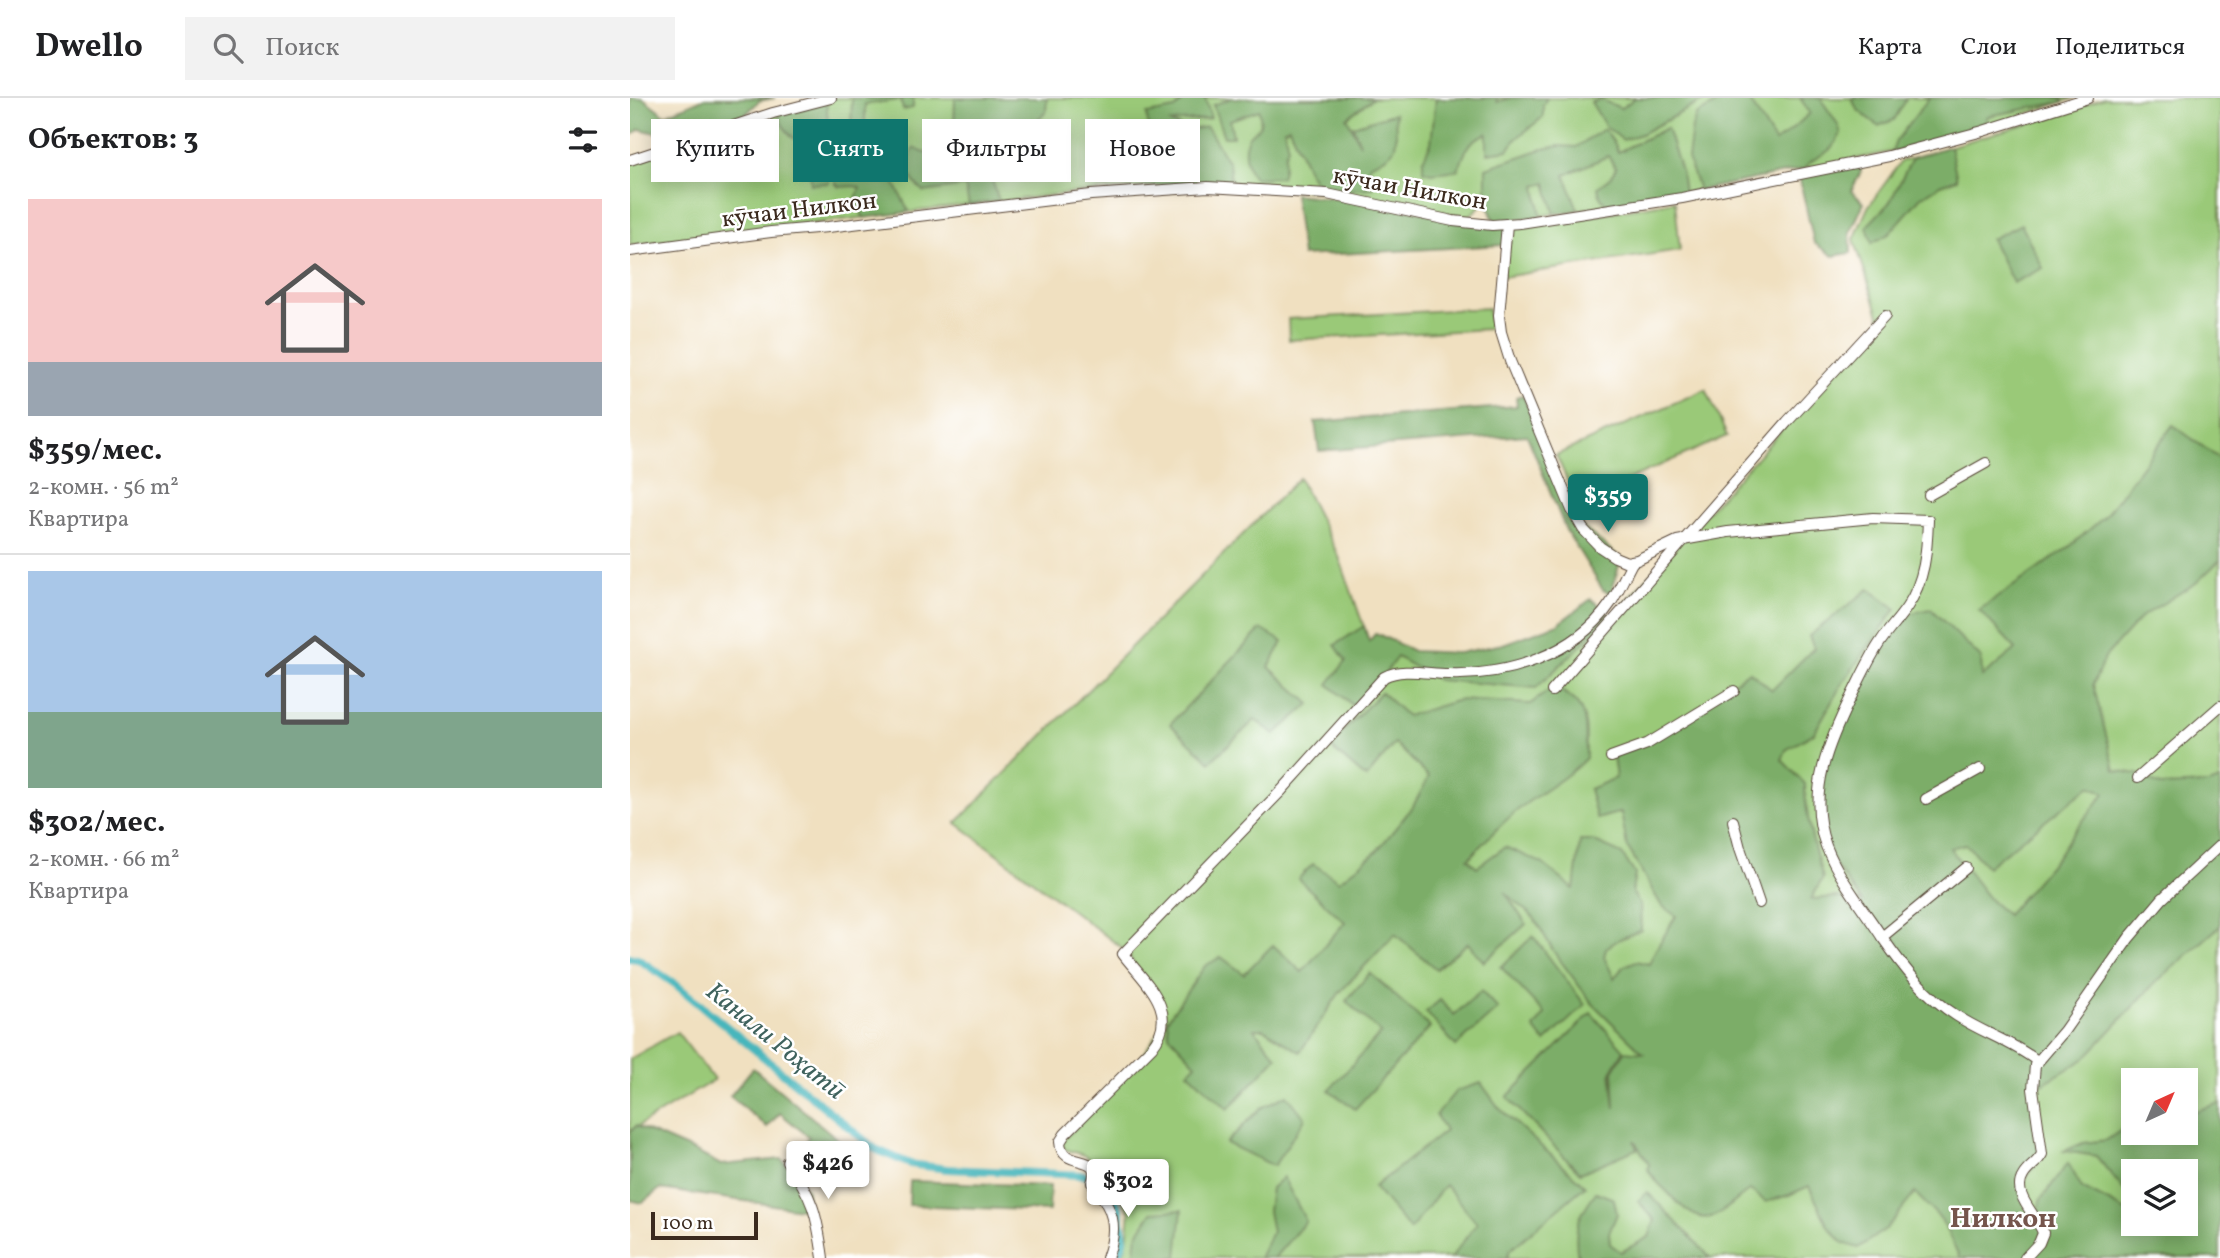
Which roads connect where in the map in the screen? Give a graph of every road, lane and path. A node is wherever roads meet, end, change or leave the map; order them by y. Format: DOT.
graph roads {
  1 [pos="831,98"];
  2 [pos="2088,98"];
  3 [pos="630,160"];
  4 [pos="1507,225"];
  5 [pos="630,250"];
  6 [pos="1885,316"];
  7 [pos="1986,463"];
  8 [pos="1929,495"];
  9 [pos="1684,540"];
  10 [pos="1633,561"];
  11 [pos="1552,691"];
  12 [pos="1734,691"];
  13 [pos="2220,706"];
  14 [pos="1611,757"];
  15 [pos="1980,769"];
  16 [pos="2138,778"];
  17 [pos="1926,799"];
  18 [pos="1733,821"];
  19 [pos="2220,845"];
  20 [pos="1966,868"];
  21 [pos="1759,903"];
  22 [pos="1882,937"];
  23 [pos="2037,1061"];
  24 [pos="787,1161"];
  25 [pos="823,1258"];
  26 [pos="1107,1258"];
  27 [pos="2025,1258"];
  1 -- 3 [label="street"];
  2 -- 4 [label="street, кӯчаи Нилкон"];
  4 -- 5 [label="street, кӯчаи Нилкон"];
  4 -- 10 [label="street"];
  6 -- 9 [label="street"];
  7 -- 8 [label="street"];
  9 -- 10 [label="street"];
  9 -- 11 [label="street"];
  9 -- 22 [label="street"];
  10 -- 26 [label="street"];
  12 -- 14 [label="street"];
  13 -- 16 [label="street"];
  15 -- 17 [label="street"];
  18 -- 21 [label="street"];
  19 -- 23 [label="street"];
  20 -- 22 [label="street"];
  22 -- 23 [label="street"];
  23 -- 27 [label="street"];
  24 -- 25 [label="street"];
}
